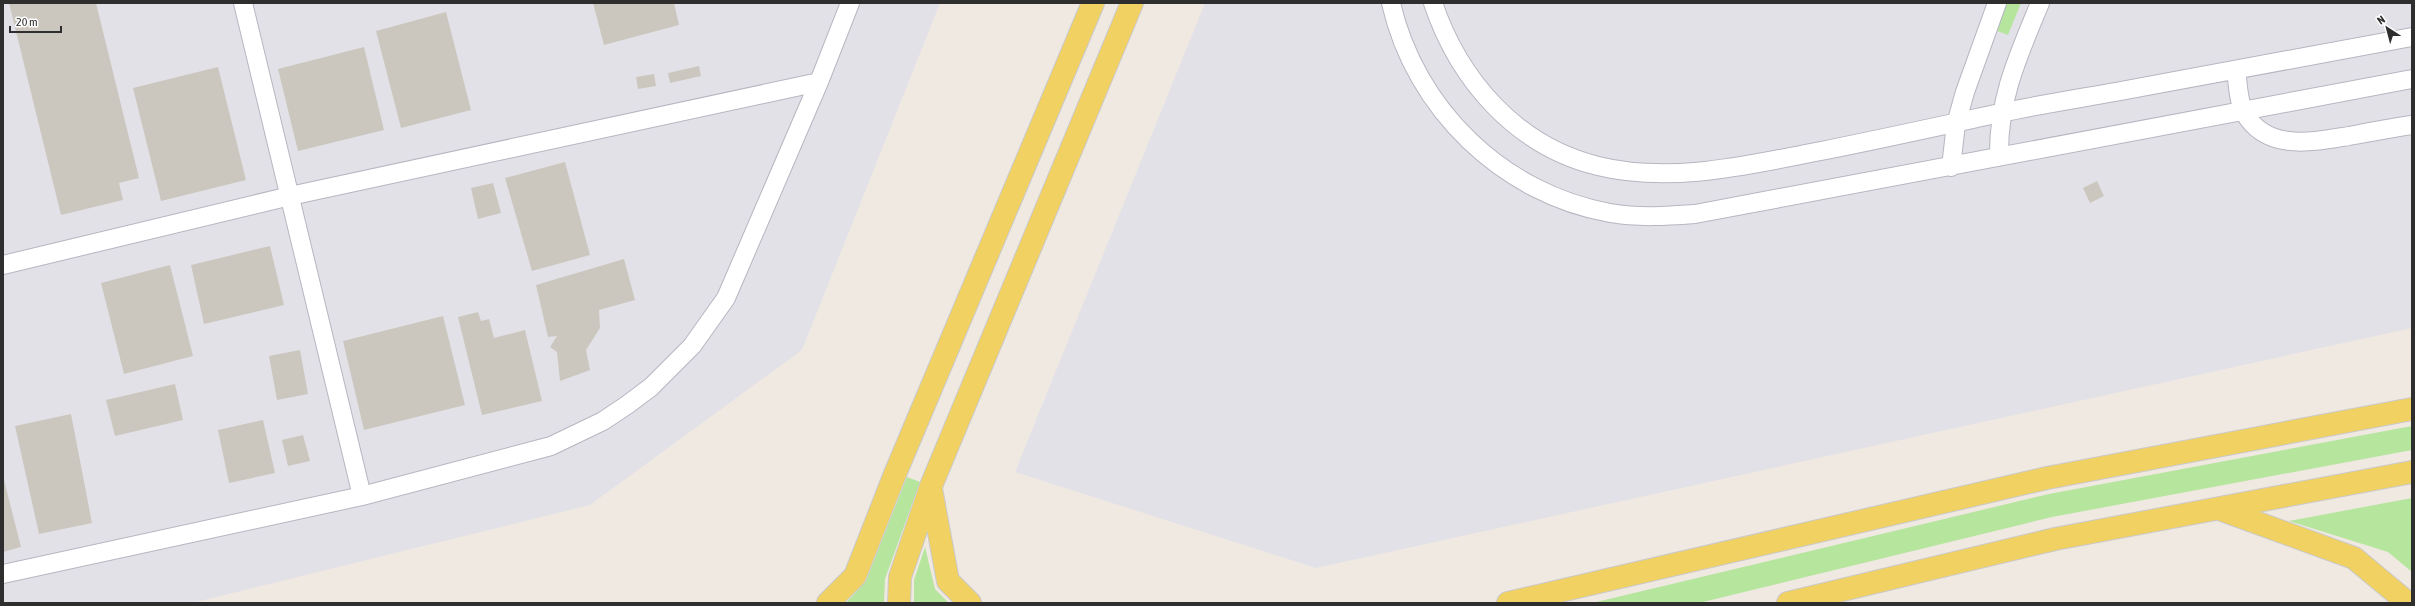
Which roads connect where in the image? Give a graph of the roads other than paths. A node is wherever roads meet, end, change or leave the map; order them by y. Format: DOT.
graph roads {
  1 [pos="243,3"];
  2 [pos="850,3"];
  3 [pos="1093,3"];
  4 [pos="1132,3"];
  5 [pos="1391,3"];
  6 [pos="1434,3"];
  7 [pos="1997,3"];
  8 [pos="2040,3"];
  9 [pos="2412,37"];
  10 [pos="2236,70"];
  11 [pos="2412,79"];
  12 [pos="819,82"];
  13 [pos="2243,111"];
  14 [pos="2000,113"];
  15 [pos="1956,124"];
  16 [pos="2412,125"];
  17 [pos="1998,157"];
  18 [pos="1951,166"];
  19 [pos="290,196"];
  20 [pos="3,265"];
  21 [pos="2412,409"];
  22 [pos="2412,472"];
  23 [pos="931,486"];
  24 [pos="362,496"];
  25 [pos="2218,508"];
  26 [pos="3,574"];
  27 [pos="828,603"];
  28 [pos="899,603"];
  29 [pos="970,603"];
  30 [pos="1508,603"];
  31 [pos="1788,603"];
  32 [pos="2408,603"];
  1 -- 19 [label="street"];
  2 -- 12 [label="street"];
  3 -- 27 [label="main road"];
  4 -- 23 [label="main road"];
  5 -- 18 [label="street"];
  6 -- 15 [label="street"];
  7 -- 15 [label="street"];
  8 -- 14 [label="street"];
  9 -- 10 [label="street"];
  10 -- 13 [label="street"];
  10 -- 14 [label="street"];
  11 -- 13 [label="street"];
  12 -- 19 [label="street"];
  12 -- 24 [label="street"];
  13 -- 16 [label="street"];
  13 -- 17 [label="street"];
  14 -- 15 [label="street"];
  14 -- 17 [label="street"];
  15 -- 18 [label="street"];
  17 -- 18 [label="street"];
  19 -- 20 [label="street"];
  19 -- 24 [label="street"];
  21 -- 30 [label="main road"];
  22 -- 25 [label="main road"];
  23 -- 28 [label="main road"];
  23 -- 29 [label="main road"];
  24 -- 26 [label="street"];
  25 -- 31 [label="main road"];
  25 -- 32 [label="main road"];
}
